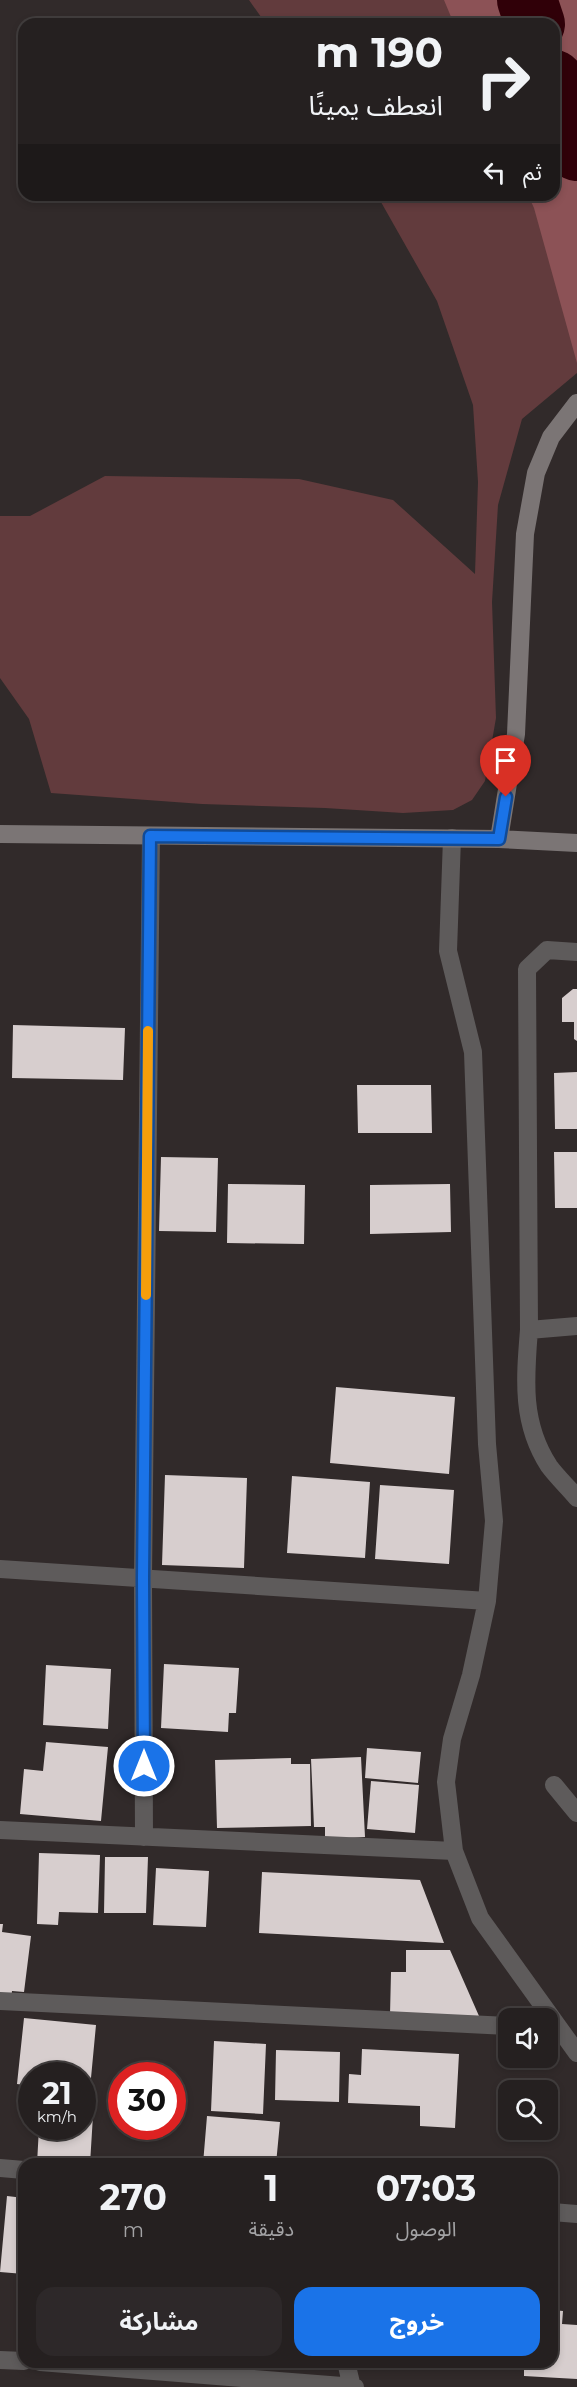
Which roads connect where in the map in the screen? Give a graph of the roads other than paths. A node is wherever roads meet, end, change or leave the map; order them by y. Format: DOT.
graph roads {
  1 [pos="575,405"];
  2 [pos="0,834"];
  3 [pos="150,836"];
  4 [pos="452,838"];
  5 [pos="499,839"];
  6 [pos="577,843"];
  7 [pos="577,952"];
  8 [pos="577,1326"];
  9 [pos="529,1330"];
  10 [pos="577,1498"];
  11 [pos="0,1569"];
  12 [pos="143,1578"];
  13 [pos="486,1601"];
  14 [pos="554,1785"];
  15 [pos="577,1813"];
  16 [pos="0,1830"];
  17 [pos="144,1837"];
  18 [pos="454,1851"];
  19 [pos="0,2001"];
  20 [pos="541,2008"];
  21 [pos="498,2026"];
  22 [pos="558,2032"];
  23 [pos="577,2053"];
  24 [pos="0,2168"];
  25 [pos="18,2170"];
  26 [pos="558,2212"];
  27 [pos="577,2214"];
  28 [pos="0,2360"];
  29 [pos="18,2361"];
  30 [pos="115,2368"];
  31 [pos="348,2368"];
  32 [pos="353,2387"];
  1 -- 5 [label="main road"];
  2 -- 3 [label="main road"];
  3 -- 4 [label="main road"];
  3 -- 12 [label="street"];
  4 -- 5 [label="main road"];
  4 -- 13 [label="street"];
  5 -- 6 [label="main road"];
  7 -- 9 [label="street"];
  8 -- 9 [label="street"];
  9 -- 10 [label="street"];
  11 -- 12 [label="street"];
  12 -- 13 [label="street"];
  12 -- 17 [label="street"];
  13 -- 18 [label="street"];
  14 -- 15 [label="street"];
  16 -- 17 [label="street"];
  17 -- 18 [label="street"];
  18 -- 20 [label="street"];
  19 -- 21 [label="street"];
  22 -- 23 [label="street"];
  24 -- 25 [label="street"];
  26 -- 27 [label="street"];
  28 -- 29 [label="street"];
  30 -- 32 [label="street"];
  31 -- 32 [label="street"];
}
